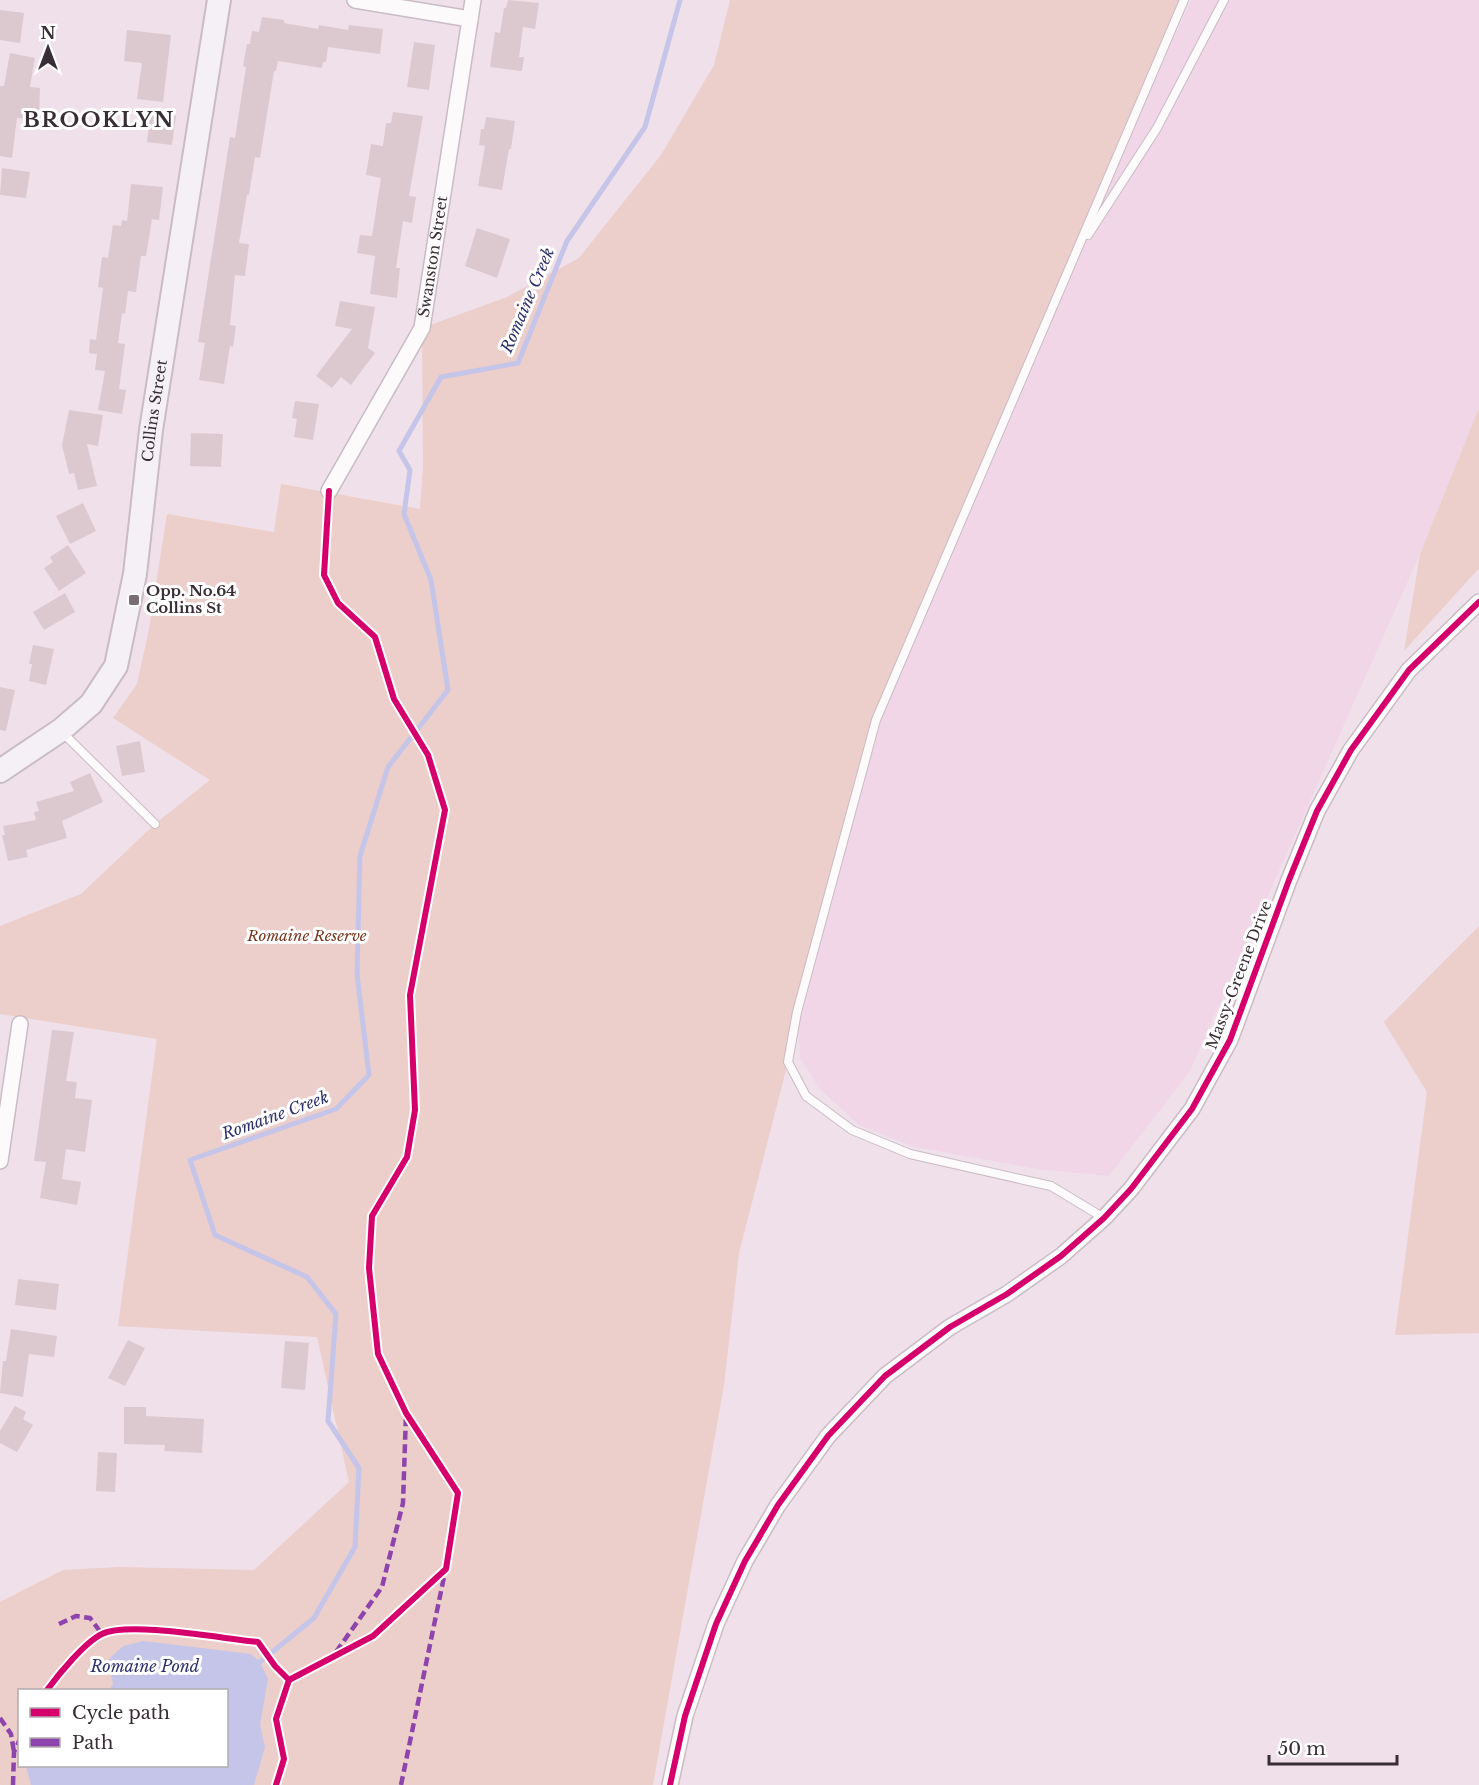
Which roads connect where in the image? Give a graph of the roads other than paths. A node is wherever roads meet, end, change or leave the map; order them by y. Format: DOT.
graph roads {
  1 [pos="219,0"];
  2 [pos="356,0"];
  3 [pos="473,0"];
  4 [pos="1184,0"];
  5 [pos="1224,0"];
  6 [pos="470,19"];
  7 [pos="1076,254"];
  8 [pos="329,491"];
  9 [pos="1479,602"];
  10 [pos="61,730"];
  11 [pos="0,771"];
  12 [pos="155,824"];
  13 [pos="20,1024"];
  14 [pos="0,1161"];
  15 [pos="1104,1218"];
  16 [pos="670,1785"];
  1 -- 10 [label="street, Collins Street"];
  2 -- 6 [label="street"];
  3 -- 6 [label="street, Swanston Street"];
  4 -- 7 [label="lane"];
  5 -- 7 [label="lane"];
  6 -- 8 [label="street, Swanston Street"];
  7 -- 15 [label="lane"];
  9 -- 15 [label="street, Massy-Greene Drive"];
  10 -- 11 [label="street, Collins Street"];
  10 -- 12 [label="lane"];
  13 -- 14 [label="street"];
  15 -- 16 [label="street, Massy-Greene Drive"];
}
